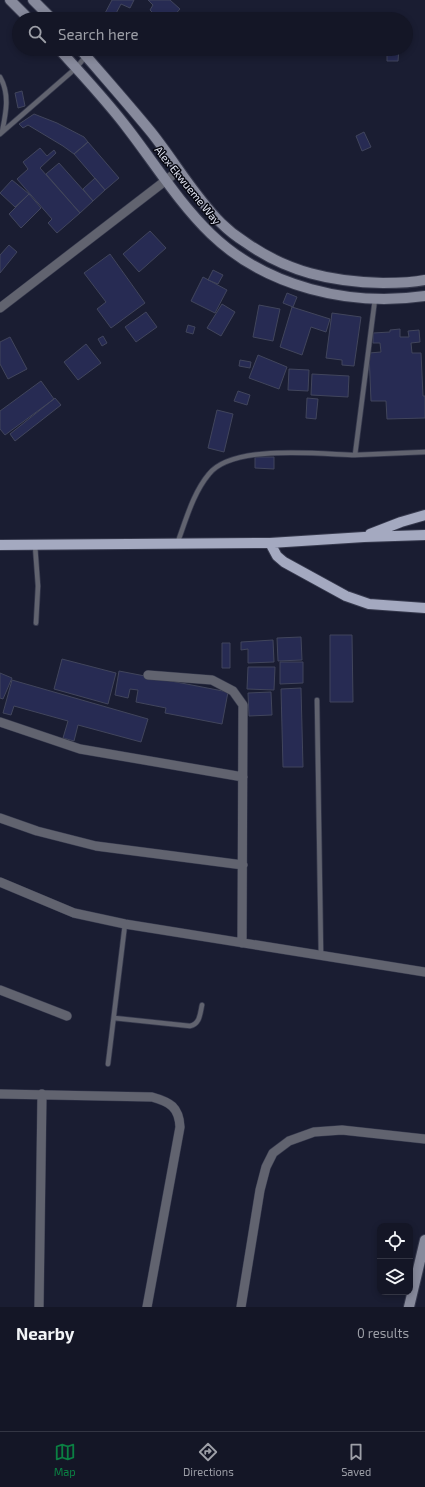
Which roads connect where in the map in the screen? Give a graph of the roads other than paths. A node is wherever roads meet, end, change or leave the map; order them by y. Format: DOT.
graph roads {
  1 [pos="10,0"];
  2 [pos="33,0"];
  3 [pos="22,12"];
  4 [pos="45,12"];
  5 [pos="65,56"];
  6 [pos="81,56"];
  7 [pos="86,56"];
  8 [pos="76,68"];
  9 [pos="0,77"];
  10 [pos="1,133"];
  11 [pos="178,171"];
  12 [pos="166,179"];
  13 [pos="425,280"];
  14 [pos="425,296"];
  15 [pos="375,299"];
  16 [pos="0,308"];
  17 [pos="425,452"];
  18 [pos="354,455"];
  19 [pos="425,515"];
  20 [pos="425,535"];
  21 [pos="364,537"];
  22 [pos="270,543"];
  23 [pos="177,544"];
  24 [pos="0,545"];
  25 [pos="35,545"];
  26 [pos="425,608"];
  27 [pos="36,623"];
  28 [pos="148,675"];
  29 [pos="318,700"];
  30 [pos="0,722"];
  31 [pos="243,777"];
  32 [pos="0,818"];
  33 [pos="243,865"];
  34 [pos="0,882"];
  35 [pos="125,924"];
  36 [pos="242,943"];
  37 [pos="321,955"];
  38 [pos="425,972"];
  39 [pos="0,990"];
  40 [pos="202,1005"];
  41 [pos="67,1016"];
  42 [pos="114,1018"];
  43 [pos="108,1064"];
  44 [pos="0,1094"];
  45 [pos="42,1094"];
  46 [pos="425,1139"];
  47 [pos="425,1240"];
  48 [pos="39,1307"];
  49 [pos="146,1307"];
  50 [pos="240,1307"];
  51 [pos="409,1307"];
  1 -- 3 [label="street"];
  2 -- 4 [label="street"];
  5 -- 8 [label="street, Alex Ekwueme Way"];
  6 -- 8 [label="lane"];
  7 -- 11 [label="street, Alex Ekwueme Way"];
  8 -- 10 [label="lane"];
  8 -- 12 [label="street, Alex Ekwueme Way"];
  9 -- 10 [label="lane"];
  11 -- 12 [label="street"];
  11 -- 13 [label="street, Alex Ekwueme Way"];
  12 -- 15 [label="street, Alex Ekwueme Way"];
  12 -- 16 [label="street"];
  14 -- 15 [label="street, Alex Ekwueme Way"];
  15 -- 18 [label="lane"];
  17 -- 18 [label="lane"];
  18 -- 23 [label="lane"];
  19 -- 21 [label="main road"];
  20 -- 21 [label="main road"];
  21 -- 22 [label="main road"];
  22 -- 23 [label="main road"];
  22 -- 26 [label="main road"];
  23 -- 25 [label="main road"];
  24 -- 25 [label="main road"];
  25 -- 27 [label="lane"];
  28 -- 31 [label="street"];
  29 -- 37 [label="lane"];
  30 -- 31 [label="street"];
  31 -- 33 [label="street"];
  32 -- 33 [label="street"];
  33 -- 36 [label="street"];
  34 -- 35 [label="street"];
  35 -- 36 [label="street"];
  35 -- 42 [label="lane"];
  36 -- 37 [label="street"];
  37 -- 38 [label="street"];
  39 -- 41 [label="street"];
  40 -- 42 [label="lane"];
  42 -- 43 [label="lane"];
  44 -- 45 [label="street"];
  45 -- 48 [label="street"];
  45 -- 49 [label="street"];
  46 -- 50 [label="street"];
  47 -- 51 [label="street"];
}
